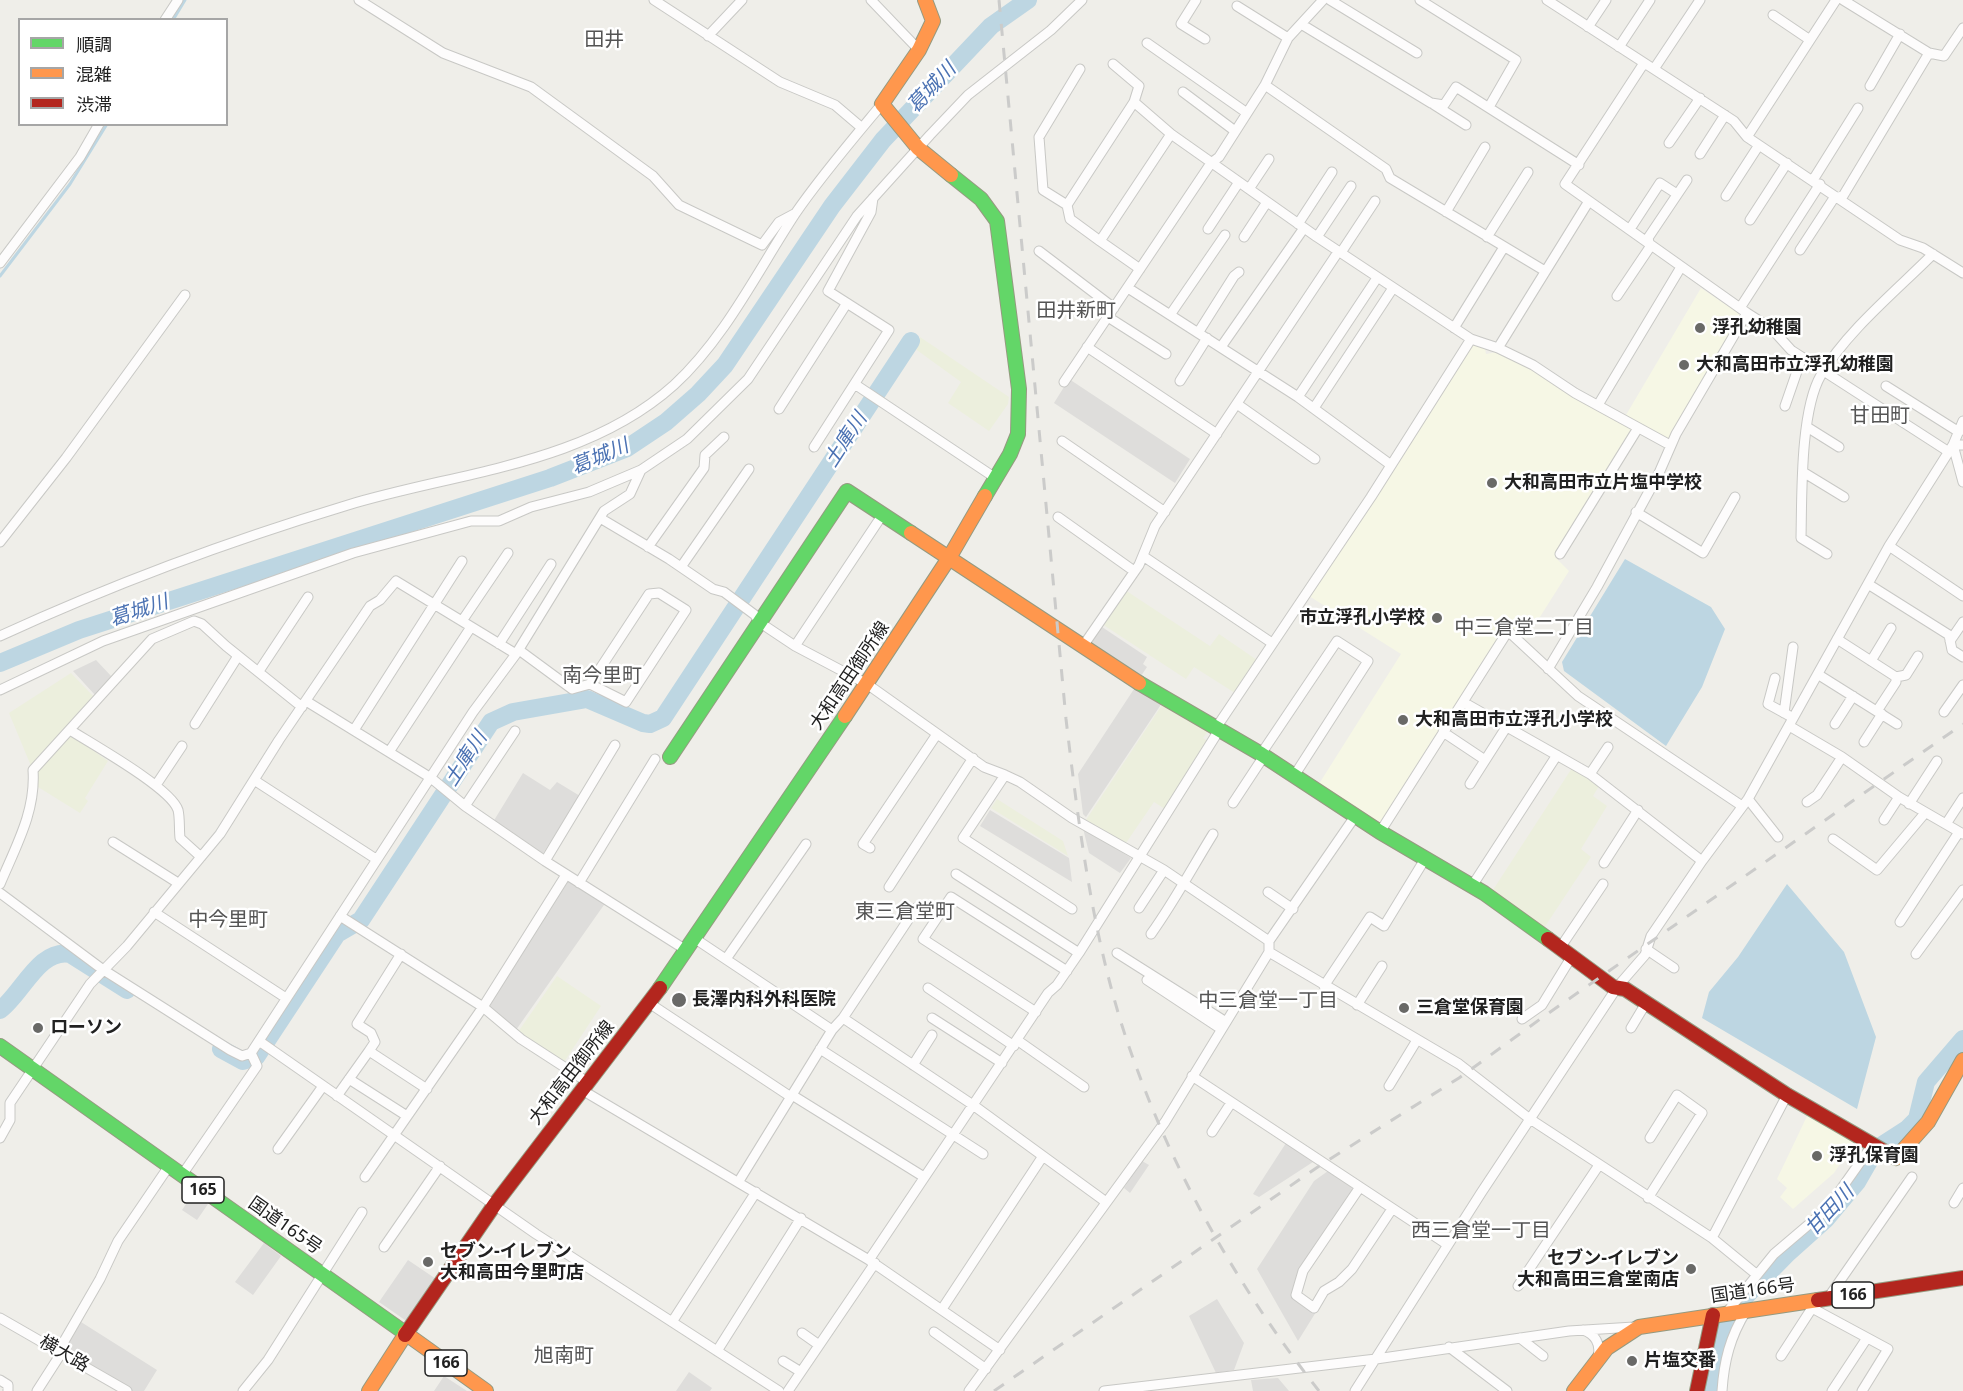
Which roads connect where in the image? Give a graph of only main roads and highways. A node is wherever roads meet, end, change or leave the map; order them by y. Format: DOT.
graph roads {
  1 [pos="925,0"];
  2 [pos="949,558"];
  3 [pos="670,757"];
  4 [pos="0,1046"];
  5 [pos="1963,1060"];
  6 [pos="1963,1278"];
  7 [pos="1713,1315"];
  8 [pos="405,1335"];
  9 [pos="369,1391"];
  10 [pos="486,1391"];
  11 [pos="1574,1391"];
  12 [pos="1697,1391"];
  1 -- 2 [label="main road, 大和高田御所線"];
  2 -- 3 [label="main road"];
  2 -- 5 [label="main road"];
  2 -- 8 [label="main road, 大和高田御所線"];
  4 -- 8 [label="main road, 国道165号 / 165"];
  6 -- 7 [label="main road, 国道166号 / 166"];
  7 -- 11 [label="main road, 国道166号 / 166"];
  7 -- 12 [label="main road"];
  8 -- 9 [label="main road"];
  8 -- 10 [label="main road, 166"];
}
